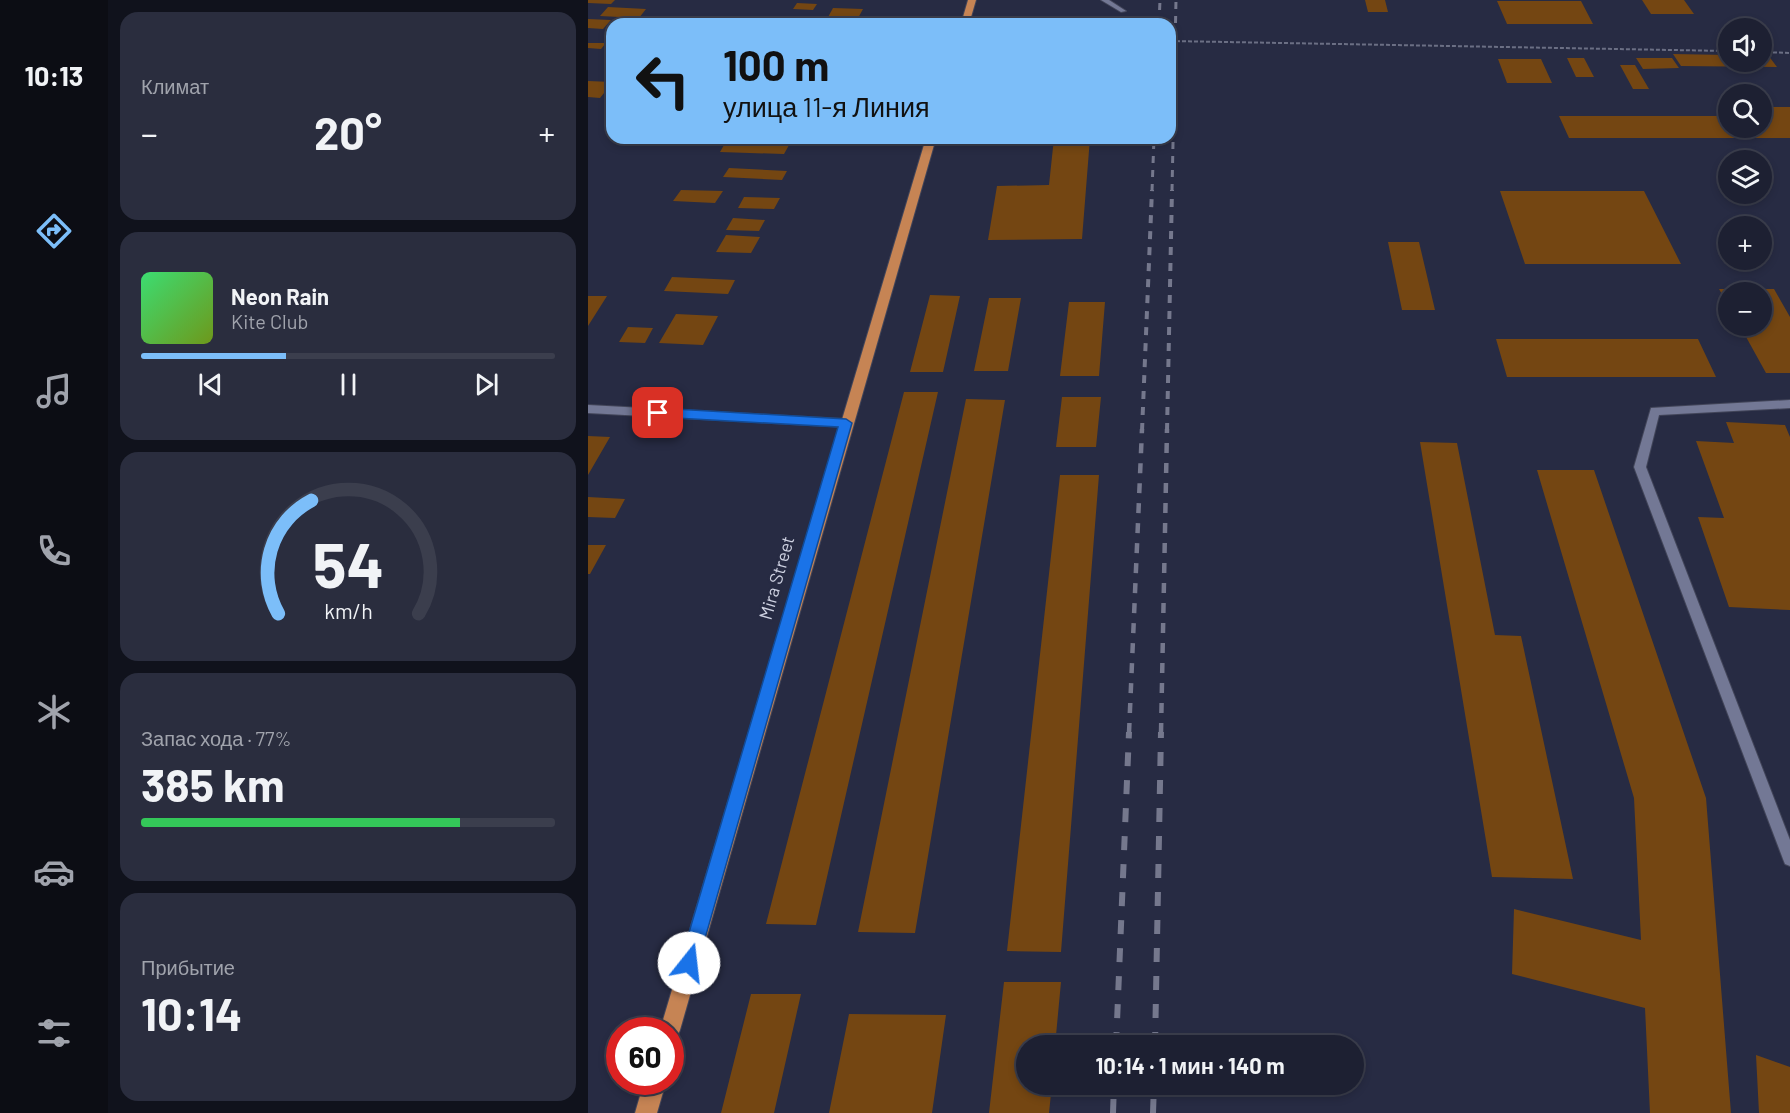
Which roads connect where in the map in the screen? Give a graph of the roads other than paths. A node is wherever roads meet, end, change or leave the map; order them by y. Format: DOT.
graph roads {
  1 [pos="972,0"];
  2 [pos="1104,0"];
  3 [pos="1123,11"];
  4 [pos="967,18"];
  5 [pos="929,144"];
  6 [pos="1790,404"];
  7 [pos="588,409"];
  8 [pos="846,423"];
  9 [pos="1790,859"];
  10 [pos="674,1017"];
  11 [pos="651,1095"];
  12 [pos="646,1113"];
  1 -- 4 [label="main road"];
  2 -- 3 [label="street"];
  5 -- 8 [label="main road, Mira Street"];
  6 -- 9 [label="street"];
  7 -- 8 [label="street"];
  8 -- 10 [label="main road, Mira Street"];
  11 -- 12 [label="main road"];
}
